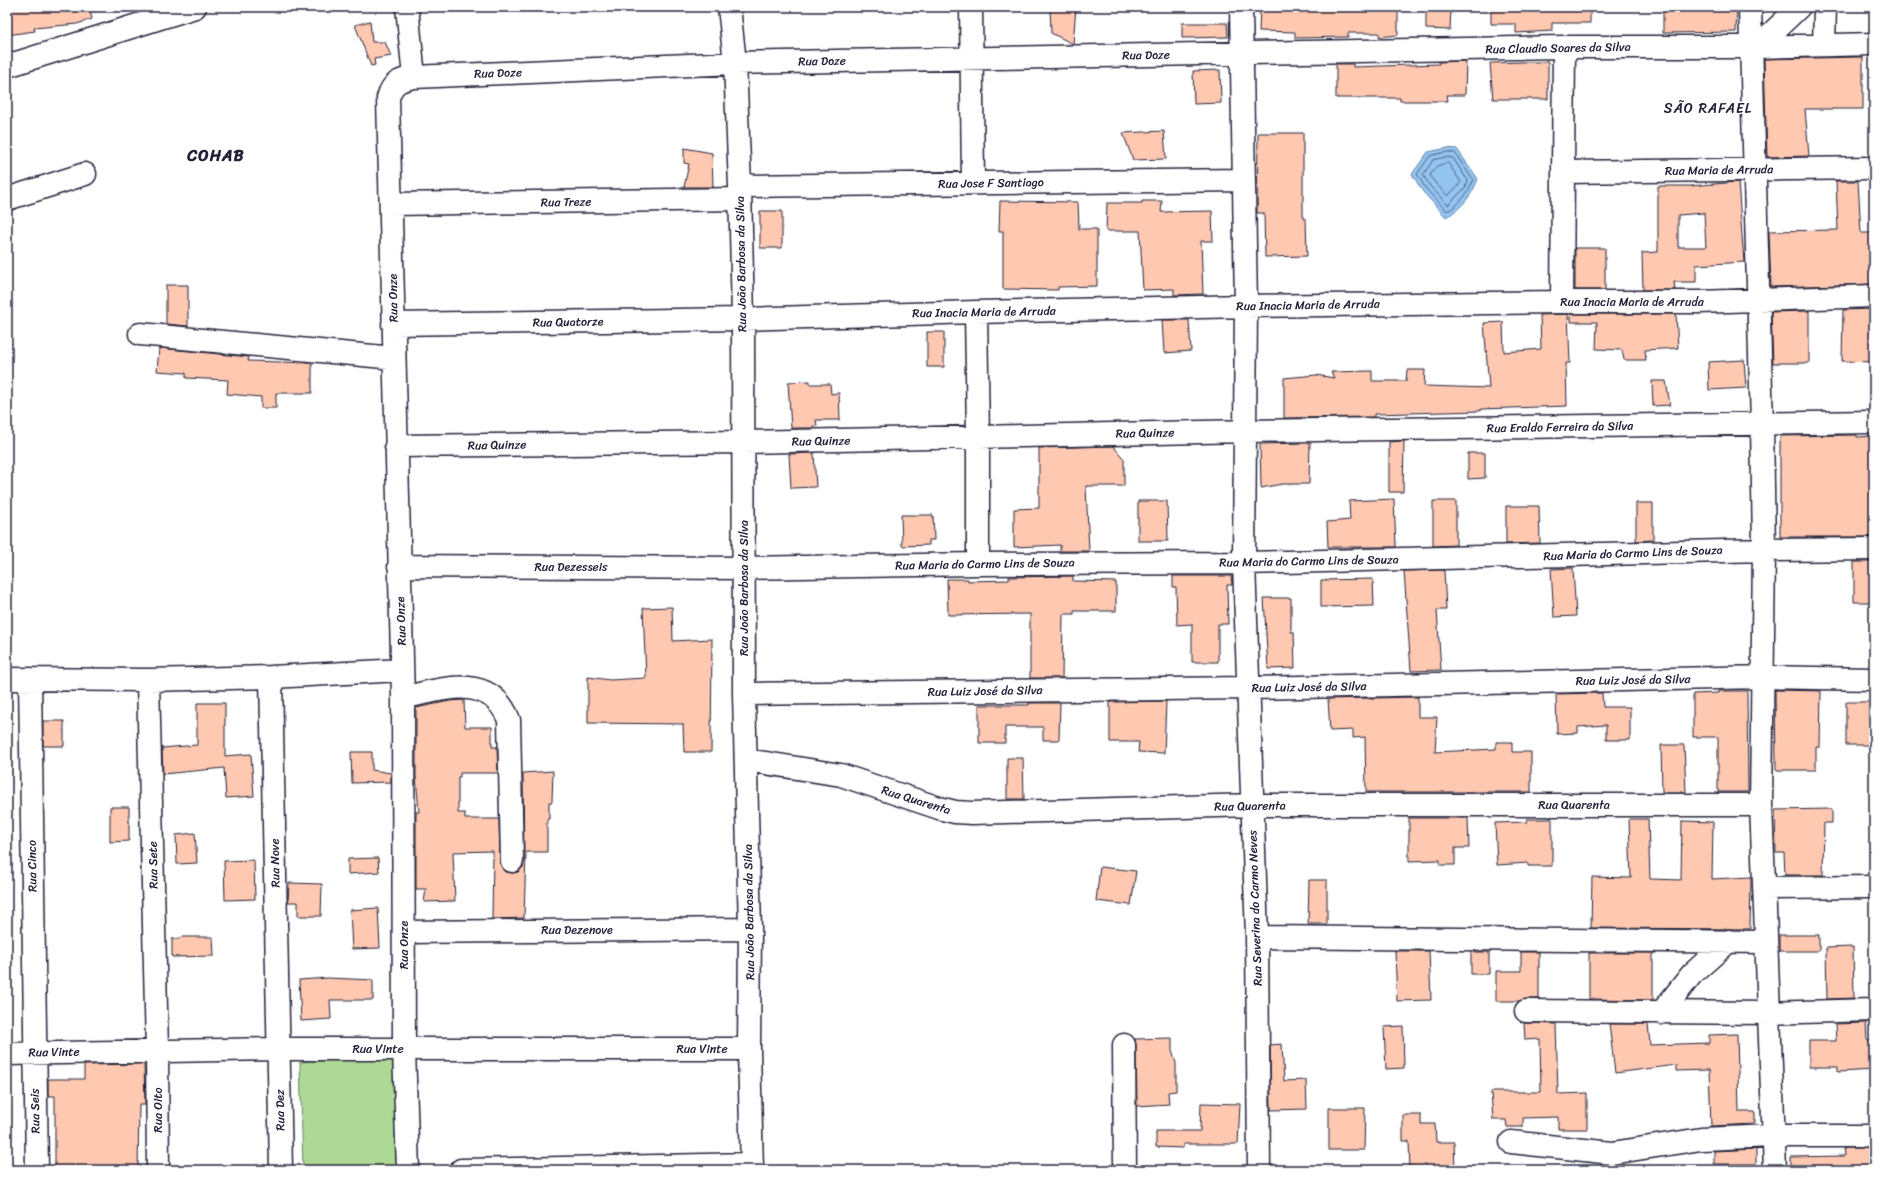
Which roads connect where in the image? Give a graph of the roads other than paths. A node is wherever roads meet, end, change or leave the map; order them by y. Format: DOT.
graph roads {
  1 [pos="195,7"];
  2 [pos="407,7"];
  3 [pos="729,7"];
  4 [pos="971,7"];
  5 [pos="1241,7"];
  6 [pos="1750,7"];
  7 [pos="1799,7"];
  8 [pos="1825,7"];
  9 [pos="1874,44"];
  10 [pos="1824,45"];
  11 [pos="1564,47"];
  12 [pos="1754,47"];
  13 [pos="1241,54"];
  14 [pos="972,58"];
  15 [pos="735,62"];
  16 [pos="7,66"];
  17 [pos="408,78"];
  18 [pos="1874,168"];
  19 [pos="1754,170"];
  20 [pos="1564,172"];
  21 [pos="85,174"];
  22 [pos="1243,180"];
  23 [pos="973,183"];
  24 [pos="740,193"];
  25 [pos="7,199"];
  26 [pos="392,204"];
  27 [pos="1874,296"];
  28 [pos="1758,299"];
  29 [pos="1562,302"];
  30 [pos="1246,306"];
  31 [pos="976,312"];
  32 [pos="743,319"];
  33 [pos="393,324"];
  34 [pos="140,334"];
  35 [pos="394,358"];
  36 [pos="1874,422"];
  37 [pos="1762,424"];
  38 [pos="1246,431"];
  39 [pos="978,437"];
  40 [pos="744,442"];
  41 [pos="396,446"];
  42 [pos="1874,548"];
  43 [pos="1764,550"];
  44 [pos="1244,563"];
  45 [pos="978,564"];
  46 [pos="399,566"];
  47 [pos="743,568"];
  48 [pos="402,670"];
  49 [pos="271,677"];
  50 [pos="1764,678"];
  51 [pos="7,679"];
  52 [pos="30,679"];
  53 [pos="1874,679"];
  54 [pos="148,680"];
  55 [pos="1250,688"];
  56 [pos="744,694"];
  57 [pos="403,698"];
  58 [pos="746,760"];
  59 [pos="1252,805"];
  60 [pos="1761,805"];
  61 [pos="512,861"];
  62 [pos="1874,887"];
  63 [pos="1764,888"];
  64 [pos="750,929"];
  65 [pos="404,932"];
  66 [pos="1257,937"];
  67 [pos="1729,941"];
  68 [pos="1766,942"];
  69 [pos="1874,1010"];
  70 [pos="1526,1012"];
  71 [pos="1661,1013"];
  72 [pos="1768,1013"];
  73 [pos="1124,1045"];
  74 [pos="279,1049"];
  75 [pos="404,1049"];
  76 [pos="749,1049"];
  77 [pos="157,1050"];
  78 [pos="34,1053"];
  79 [pos="7,1054"];
  80 [pos="1774,1136"];
  81 [pos="1874,1136"];
  82 [pos="1511,1142"];
  83 [pos="752,1167"];
  84 [pos="37,1170"];
  85 [pos="158,1170"];
  86 [pos="281,1170"];
  87 [pos="408,1170"];
  88 [pos="461,1170"];
  89 [pos="1125,1170"];
  90 [pos="1259,1170"];
  91 [pos="1775,1170"];
  1 -- 16 [label="street"];
  2 -- 17 [label="street"];
  3 -- 15 [label="street, Rua João Barbosa da Silva"];
  4 -- 14 [label="street"];
  5 -- 13 [label="street"];
  6 -- 12 [label="street"];
  7 -- 12 [label="street"];
  8 -- 10 [label="street"];
  9 -- 10 [label="street, Rua Claudio Soares da Silva"];
  10 -- 12 [label="street, Rua Claudio Soares da Silva"];
  11 -- 12 [label="street, Rua Claudio Soares da Silva"];
  11 -- 13 [label="street, Rua Claudio Soares da Silva"];
  11 -- 20 [label="street"];
  12 -- 19 [label="street"];
  13 -- 14 [label="street, Rua Doze"];
  13 -- 22 [label="street, Rua Severina do Carmo Neves"];
  14 -- 15 [label="street, Rua Doze"];
  14 -- 23 [label="street"];
  15 -- 17 [label="street, Rua Doze"];
  15 -- 24 [label="street, Rua João Barbosa da Silva"];
  17 -- 26 [label="street, Rua Onze"];
  18 -- 19 [label="street, Rua Maria de Arruda"];
  19 -- 20 [label="street, Rua Maria de Arruda"];
  19 -- 28 [label="street"];
  20 -- 29 [label="street"];
  21 -- 25 [label="street"];
  22 -- 23 [label="street, Rua Jose F Santiago"];
  22 -- 30 [label="street, Rua Severina do Carmo Neves"];
  23 -- 24 [label="street, Rua Jose F Santiago"];
  24 -- 26 [label="street, Rua Treze"];
  24 -- 32 [label="street, Rua João Barbosa da Silva"];
  26 -- 33 [label="street, Rua Onze"];
  27 -- 28 [label="street, Rua Inacia Maria de Arruda"];
  28 -- 29 [label="street, Rua Inacia Maria de Arruda"];
  28 -- 37 [label="street"];
  29 -- 30 [label="street, Rua Inacia Maria de Arruda"];
  30 -- 31 [label="street, Rua Inacia Maria de Arruda"];
  30 -- 38 [label="street, Rua Severina do Carmo Neves"];
  31 -- 32 [label="street, Rua Inacia Maria de Arruda"];
  31 -- 39 [label="street"];
  32 -- 33 [label="street, Rua Quatorze"];
  32 -- 40 [label="street, Rua João Barbosa da Silva"];
  33 -- 35 [label="street, Rua Onze"];
  34 -- 35 [label="street"];
  35 -- 41 [label="street, Rua Onze"];
  36 -- 37 [label="street, Rua Eraldo Ferreira da Silva"];
  37 -- 38 [label="street, Rua Eraldo Ferreira da Silva"];
  37 -- 43 [label="street"];
  38 -- 39 [label="street, Rua Quinze"];
  38 -- 44 [label="street, Rua Severina do Carmo Neves"];
  39 -- 40 [label="street, Rua Quinze"];
  39 -- 45 [label="street"];
  40 -- 41 [label="street, Rua Quinze"];
  40 -- 47 [label="street, Rua João Barbosa da Silva"];
  41 -- 46 [label="street, Rua Onze"];
  42 -- 43 [label="street, Rua Maria do Carmo Lins de Souza"];
  43 -- 44 [label="street, Rua Maria do Carmo Lins de Souza"];
  43 -- 50 [label="street"];
  44 -- 45 [label="street, Rua Maria do Carmo Lins de Souza"];
  44 -- 55 [label="street, Rua Severina do Carmo Neves"];
  45 -- 47 [label="street, Rua Maria do Carmo Lins de Souza"];
  46 -- 47 [label="street, Rua Dezesseis"];
  46 -- 48 [label="street, Rua Onze"];
  47 -- 56 [label="street, Rua João Barbosa da Silva"];
  48 -- 49 [label="street"];
  48 -- 57 [label="street, Rua Onze"];
  49 -- 54 [label="street"];
  49 -- 74 [label="street, Rua Nove"];
  50 -- 53 [label="street, Rua Luiz José da Silva"];
  50 -- 55 [label="street, Rua Luiz José da Silva"];
  50 -- 60 [label="street"];
  51 -- 52 [label="street"];
  52 -- 54 [label="street"];
  52 -- 78 [label="street, Rua Cinco"];
  54 -- 77 [label="street, Rua Sete"];
  55 -- 56 [label="street, Rua Luiz José da Silva"];
  55 -- 59 [label="street, Rua Severina do Carmo Neves"];
  56 -- 58 [label="street, Rua João Barbosa da Silva"];
  57 -- 61 [label="street"];
  57 -- 65 [label="street, Rua Onze"];
  58 -- 59 [label="street, Rua Quarenta"];
  58 -- 64 [label="street, Rua João Barbosa da Silva"];
  59 -- 60 [label="street, Rua Quarenta"];
  59 -- 66 [label="street, Rua Severina do Carmo Neves"];
  60 -- 63 [label="street"];
  62 -- 63 [label="street"];
  63 -- 68 [label="street"];
  64 -- 65 [label="street, Rua Dezenove"];
  64 -- 76 [label="street, Rua João Barbosa da Silva"];
  65 -- 75 [label="street, Rua Onze"];
  66 -- 67 [label="street"];
  66 -- 90 [label="street, Rua Severina do Carmo Neves"];
  67 -- 68 [label="street"];
  67 -- 71 [label="street"];
  68 -- 72 [label="street"];
  69 -- 72 [label="street"];
  70 -- 71 [label="street"];
  71 -- 72 [label="street"];
  72 -- 80 [label="street"];
  73 -- 89 [label="street"];
  74 -- 75 [label="street, Rua Vinte"];
  74 -- 77 [label="street, Rua Vinte"];
  74 -- 86 [label="street, Rua Dez"];
  75 -- 76 [label="street, Rua Vinte"];
  75 -- 87 [label="street, Rua Onze"];
  76 -- 83 [label="street, Rua João Barbosa da Silva"];
  77 -- 78 [label="street, Rua Vinte"];
  77 -- 85 [label="street, Rua Oito"];
  78 -- 79 [label="street, Rua Vinte"];
  78 -- 84 [label="street, Rua Seis"];
  80 -- 81 [label="street"];
  80 -- 82 [label="street"];
  80 -- 91 [label="street"];
  83 -- 88 [label="street"];
}
